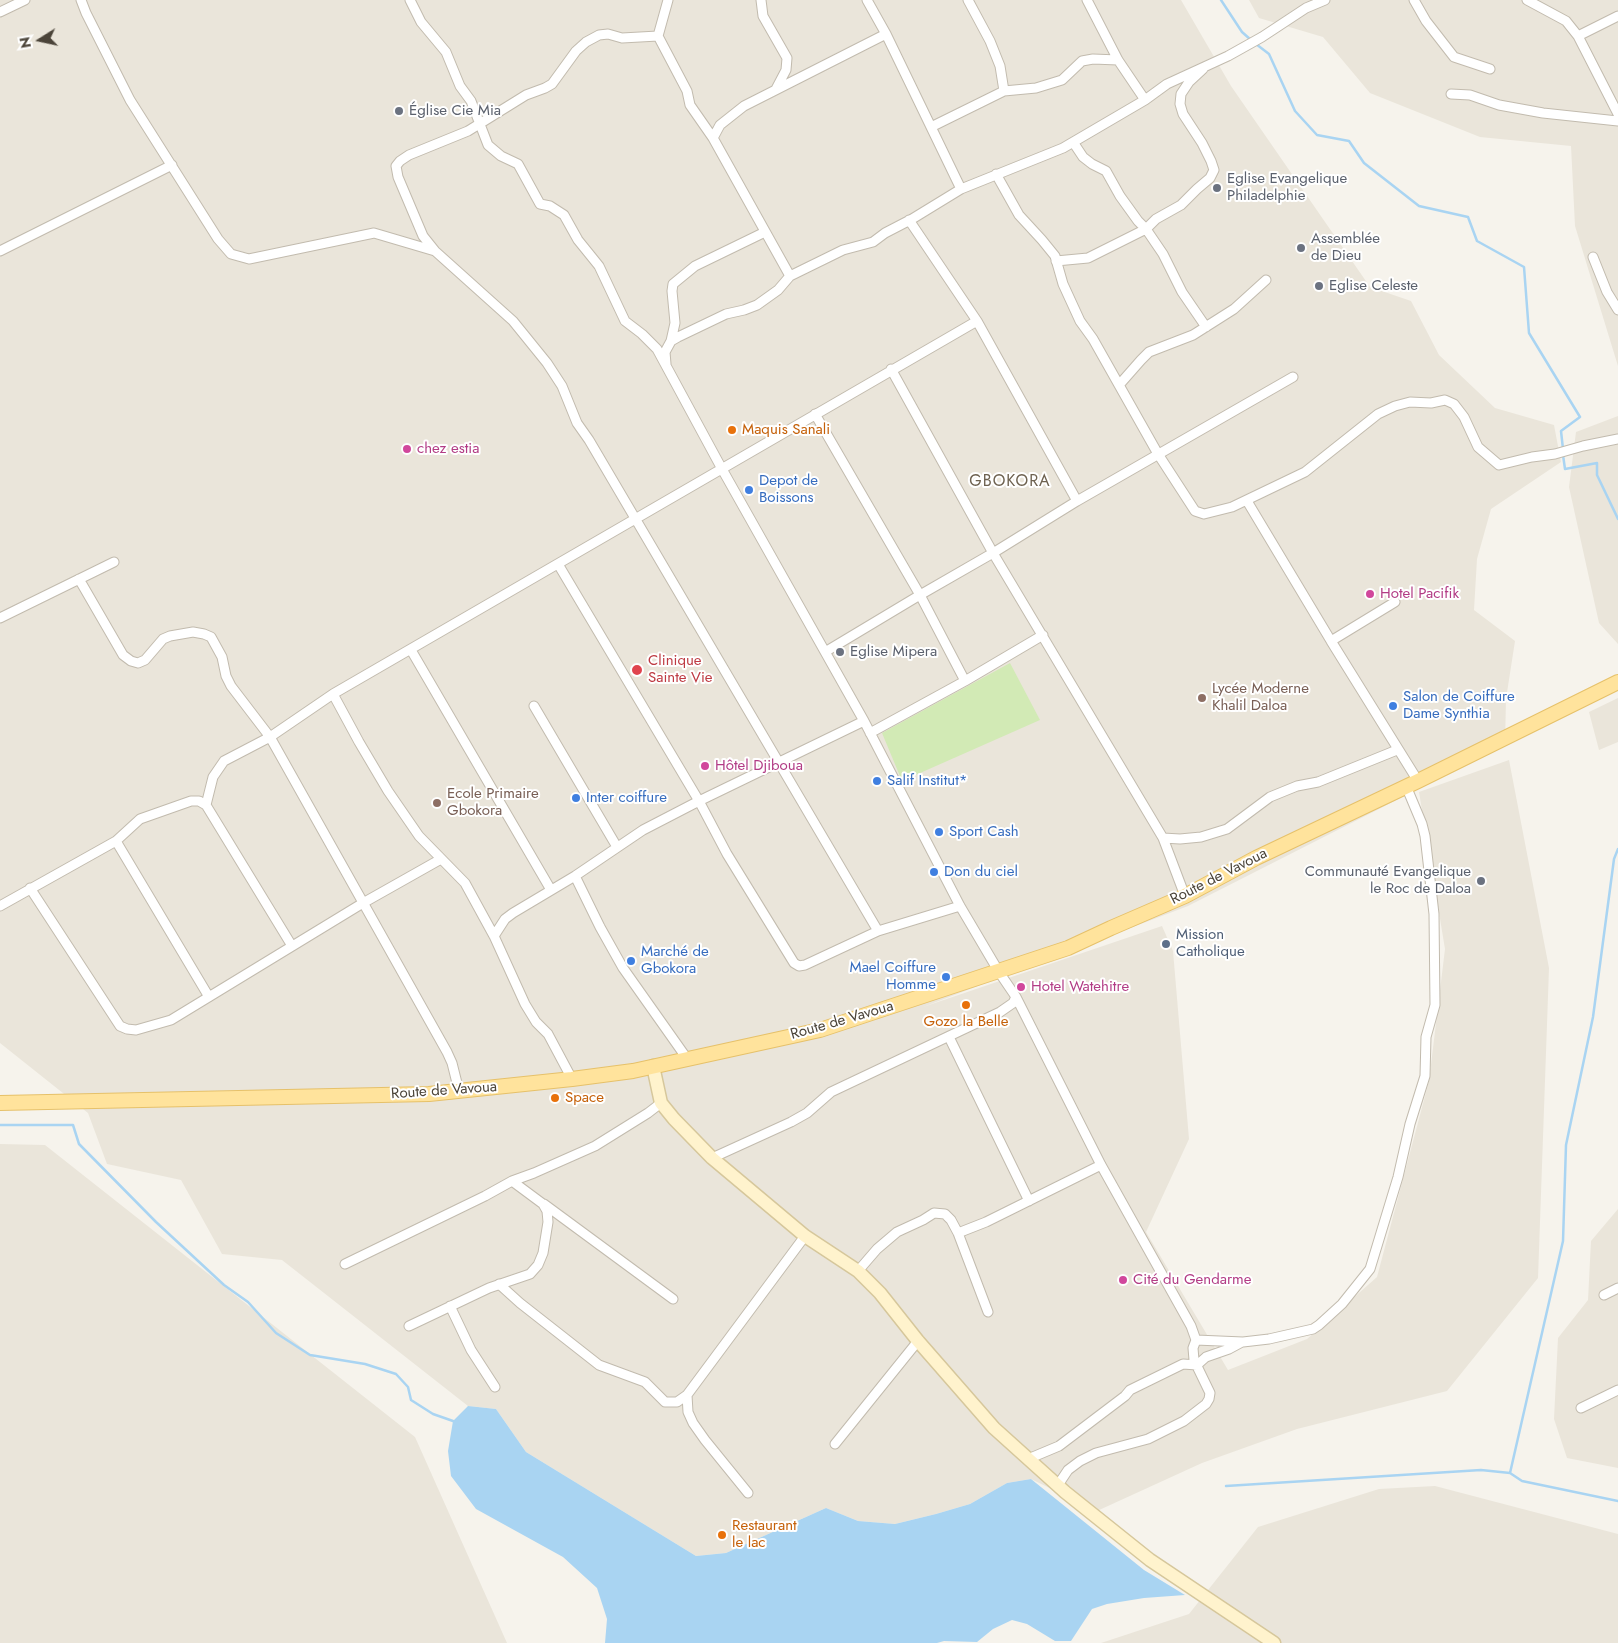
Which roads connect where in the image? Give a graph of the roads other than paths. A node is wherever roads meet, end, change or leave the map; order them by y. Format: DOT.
graph roads {
  1 [pos="25,0"];
  2 [pos="81,0"];
  3 [pos="410,0"];
  4 [pos="668,0"];
  5 [pos="761,0"];
  6 [pos="867,0"];
  7 [pos="968,0"];
  8 [pos="1087,0"];
  9 [pos="1326,0"];
  10 [pos="1414,0"];
  11 [pos="1527,0"];
  12 [pos="1304,4"];
  13 [pos="0,12"];
  14 [pos="1618,16"];
  15 [pos="886,34"];
  16 [pos="658,36"];
  17 [pos="1578,36"];
  18 [pos="1118,60"];
  19 [pos="1213,62"];
  20 [pos="1490,69"];
  21 [pos="776,90"];
  22 [pos="1004,91"];
  23 [pos="1451,94"];
  24 [pos="1145,100"];
  25 [pos="1618,114"];
  26 [pos="1618,121"];
  27 [pos="479,124"];
  28 [pos="931,127"];
  29 [pos="713,138"];
  30 [pos="1073,142"];
  31 [pos="172,165"];
  32 [pos="996,174"];
  33 [pos="960,188"];
  34 [pos="909,220"];
  35 [pos="1146,229"];
  36 [pos="765,232"];
  37 [pos="0,251"];
  38 [pos="435,251"];
  39 [pos="1592,257"];
  40 [pos="1056,261"];
  41 [pos="790,276"];
  42 [pos="1266,280"];
  43 [pos="1618,310"];
  44 [pos="977,321"];
  45 [pos="1206,327"];
  46 [pos="671,341"];
  47 [pos="667,369"];
  48 [pos="891,369"];
  49 [pos="1292,377"];
  50 [pos="1119,385"];
  51 [pos="815,414"];
  52 [pos="1618,439"];
  53 [pos="1158,454"];
  54 [pos="722,469"];
  55 [pos="1247,500"];
  56 [pos="1076,501"];
  57 [pos="635,518"];
  58 [pos="993,553"];
  59 [pos="114,562"];
  60 [pos="558,564"];
  61 [pos="79,579"];
  62 [pos="920,595"];
  63 [pos="1395,602"];
  64 [pos="0,618"];
  65 [pos="1043,635"];
  66 [pos="1331,641"];
  67 [pos="411,650"];
  68 [pos="825,652"];
  69 [pos="965,681"];
  70 [pos="1618,682"];
  71 [pos="333,694"];
  72 [pos="534,706"];
  73 [pos="864,721"];
  74 [pos="870,732"];
  75 [pos="270,737"];
  76 [pos="1397,750"];
  77 [pos="779,763"];
  78 [pos="1412,783"];
  79 [pos="699,801"];
  80 [pos="206,805"];
  81 [pos="1162,838"];
  82 [pos="116,841"];
  83 [pos="617,847"];
  84 [pos="441,859"];
  85 [pos="575,876"];
  86 [pos="30,888"];
  87 [pos="551,890"];
  88 [pos="1185,896"];
  89 [pos="363,903"];
  90 [pos="0,906"];
  91 [pos="960,906"];
  92 [pos="878,931"];
  93 [pos="494,936"];
  94 [pos="292,946"];
  95 [pos="999,972"];
  96 [pos="208,997"];
  97 [pos="1016,998"];
  98 [pos="949,1037"];
  99 [pos="688,1060"];
  100 [pos="653,1066"];
  101 [pos="572,1079"];
  102 [pos="458,1091"];
  103 [pos="662,1103"];
  104 [pos="0,1104"];
  105 [pos="712,1158"];
  106 [pos="1101,1165"];
  107 [pos="512,1181"];
  108 [pos="1029,1202"];
  109 [pos="543,1204"];
  110 [pos="958,1233"];
  111 [pos="805,1236"];
  112 [pos="345,1264"];
  113 [pos="858,1272"];
  114 [pos="499,1284"];
  115 [pos="1618,1288"];
  116 [pos="1604,1295"];
  117 [pos="673,1299"];
  118 [pos="450,1306"];
  119 [pos="988,1312"];
  120 [pos="409,1326"];
  121 [pos="1196,1340"];
  122 [pos="918,1341"];
  123 [pos="1243,1342"];
  124 [pos="1197,1365"];
  125 [pos="495,1387"];
  126 [pos="1618,1390"];
  127 [pos="687,1395"];
  128 [pos="1581,1408"];
  129 [pos="835,1444"];
  130 [pos="1028,1459"];
  131 [pos="1058,1486"];
  132 [pos="748,1493"];
  133 [pos="1274,1643"];
  1 -- 13 [label="street"];
  2 -- 31 [label="street"];
  3 -- 27 [label="street"];
  4 -- 16 [label="street"];
  5 -- 21 [label="street"];
  6 -- 15 [label="street"];
  7 -- 22 [label="street"];
  8 -- 18 [label="street"];
  9 -- 12 [label="street"];
  10 -- 20 [label="street"];
  11 -- 17 [label="street"];
  12 -- 19 [label="street"];
  14 -- 17 [label="street"];
  15 -- 21 [label="street"];
  15 -- 28 [label="street"];
  16 -- 27 [label="street"];
  16 -- 29 [label="street"];
  17 -- 25 [label="street"];
  18 -- 22 [label="street"];
  18 -- 24 [label="street"];
  19 -- 24 [label="street"];
  19 -- 35 [label="street"];
  21 -- 29 [label="street"];
  22 -- 28 [label="street"];
  23 -- 26 [label="street"];
  24 -- 30 [label="street"];
  27 -- 38 [label="street"];
  27 -- 47 [label="street"];
  28 -- 33 [label="street"];
  29 -- 36 [label="street"];
  30 -- 32 [label="street"];
  30 -- 35 [label="street"];
  31 -- 37 [label="street"];
  31 -- 38 [label="street"];
  32 -- 33 [label="street"];
  32 -- 40 [label="street"];
  33 -- 34 [label="street"];
  34 -- 41 [label="street"];
  34 -- 44 [label="street"];
  35 -- 40 [label="street"];
  35 -- 45 [label="street"];
  36 -- 41 [label="street"];
  36 -- 46 [label="street"];
  38 -- 57 [label="street"];
  39 -- 43 [label="street"];
  40 -- 50 [label="street"];
  41 -- 46 [label="street"];
  42 -- 45 [label="street"];
  44 -- 48 [label="street"];
  44 -- 56 [label="street"];
  45 -- 50 [label="street"];
  46 -- 47 [label="street"];
  47 -- 54 [label="street"];
  48 -- 51 [label="street"];
  48 -- 58 [label="street"];
  49 -- 53 [label="street"];
  50 -- 53 [label="street"];
  51 -- 54 [label="street"];
  51 -- 62 [label="street"];
  52 -- 55 [label="street"];
  53 -- 55 [label="street"];
  53 -- 56 [label="street"];
  54 -- 57 [label="street"];
  54 -- 68 [label="street"];
  55 -- 66 [label="street"];
  56 -- 58 [label="street"];
  57 -- 60 [label="street"];
  57 -- 77 [label="street"];
  58 -- 62 [label="street"];
  58 -- 65 [label="street"];
  59 -- 61 [label="street"];
  60 -- 67 [label="street"];
  60 -- 79 [label="street"];
  61 -- 64 [label="street"];
  61 -- 75 [label="street"];
  62 -- 68 [label="street"];
  62 -- 69 [label="street"];
  63 -- 66 [label="street"];
  65 -- 69 [label="street"];
  65 -- 81 [label="street"];
  66 -- 76 [label="street"];
  67 -- 71 [label="street"];
  67 -- 87 [label="street"];
  68 -- 73 [label="street"];
  69 -- 74 [label="street"];
  70 -- 78 [label="main road, Route de Vavoua"];
  71 -- 75 [label="street"];
  71 -- 84 [label="street"];
  72 -- 83 [label="street"];
  73 -- 74 [label="street"];
  73 -- 77 [label="street"];
  74 -- 91 [label="street"];
  75 -- 80 [label="street"];
  75 -- 89 [label="street"];
  76 -- 78 [label="street"];
  76 -- 81 [label="street"];
  77 -- 79 [label="street"];
  77 -- 92 [label="street"];
  78 -- 88 [label="main road, Route de Vavoua"];
  78 -- 123 [label="street"];
  79 -- 83 [label="street"];
  79 -- 92 [label="street"];
  80 -- 82 [label="street"];
  80 -- 94 [label="street"];
  81 -- 88 [label="street"];
  82 -- 86 [label="street"];
  82 -- 96 [label="street"];
  83 -- 85 [label="street"];
  84 -- 89 [label="street"];
  84 -- 93 [label="street"];
  85 -- 87 [label="street"];
  85 -- 99 [label="street"];
  86 -- 90 [label="street"];
  86 -- 96 [label="street"];
  87 -- 93 [label="street"];
  88 -- 95 [label="main road, Route de Vavoua"];
  89 -- 94 [label="street"];
  89 -- 102 [label="street"];
  91 -- 92 [label="street"];
  91 -- 95 [label="street"];
  93 -- 101 [label="street"];
  94 -- 96 [label="street"];
  95 -- 97 [label="street"];
  95 -- 99 [label="main road, Route de Vavoua"];
  97 -- 98 [label="street"];
  97 -- 106 [label="street"];
  98 -- 105 [label="street"];
  98 -- 108 [label="street"];
  99 -- 100 [label="main road, Route de Vavoua"];
  100 -- 101 [label="main road, Route de Vavoua"];
  100 -- 103 [label="street"];
  101 -- 102 [label="main road, Route de Vavoua"];
  102 -- 104 [label="main road, Route de Vavoua"];
  103 -- 105 [label="street"];
  103 -- 107 [label="street"];
  105 -- 111 [label="street"];
  106 -- 108 [label="street"];
  106 -- 121 [label="street"];
  107 -- 109 [label="street"];
  107 -- 112 [label="street"];
  108 -- 110 [label="street"];
  109 -- 114 [label="street"];
  109 -- 117 [label="street"];
  110 -- 113 [label="street"];
  110 -- 119 [label="street"];
  111 -- 113 [label="street"];
  111 -- 127 [label="street"];
  113 -- 122 [label="street"];
  114 -- 118 [label="street"];
  114 -- 127 [label="street"];
  115 -- 116 [label="street"];
  118 -- 120 [label="street"];
  118 -- 125 [label="street"];
  121 -- 123 [label="street"];
  121 -- 124 [label="street"];
  122 -- 129 [label="street"];
  122 -- 130 [label="street"];
  123 -- 124 [label="street"];
  124 -- 130 [label="street"];
  124 -- 131 [label="street"];
  126 -- 128 [label="street"];
  127 -- 132 [label="street"];
  130 -- 131 [label="street"];
  131 -- 133 [label="street"];
}
